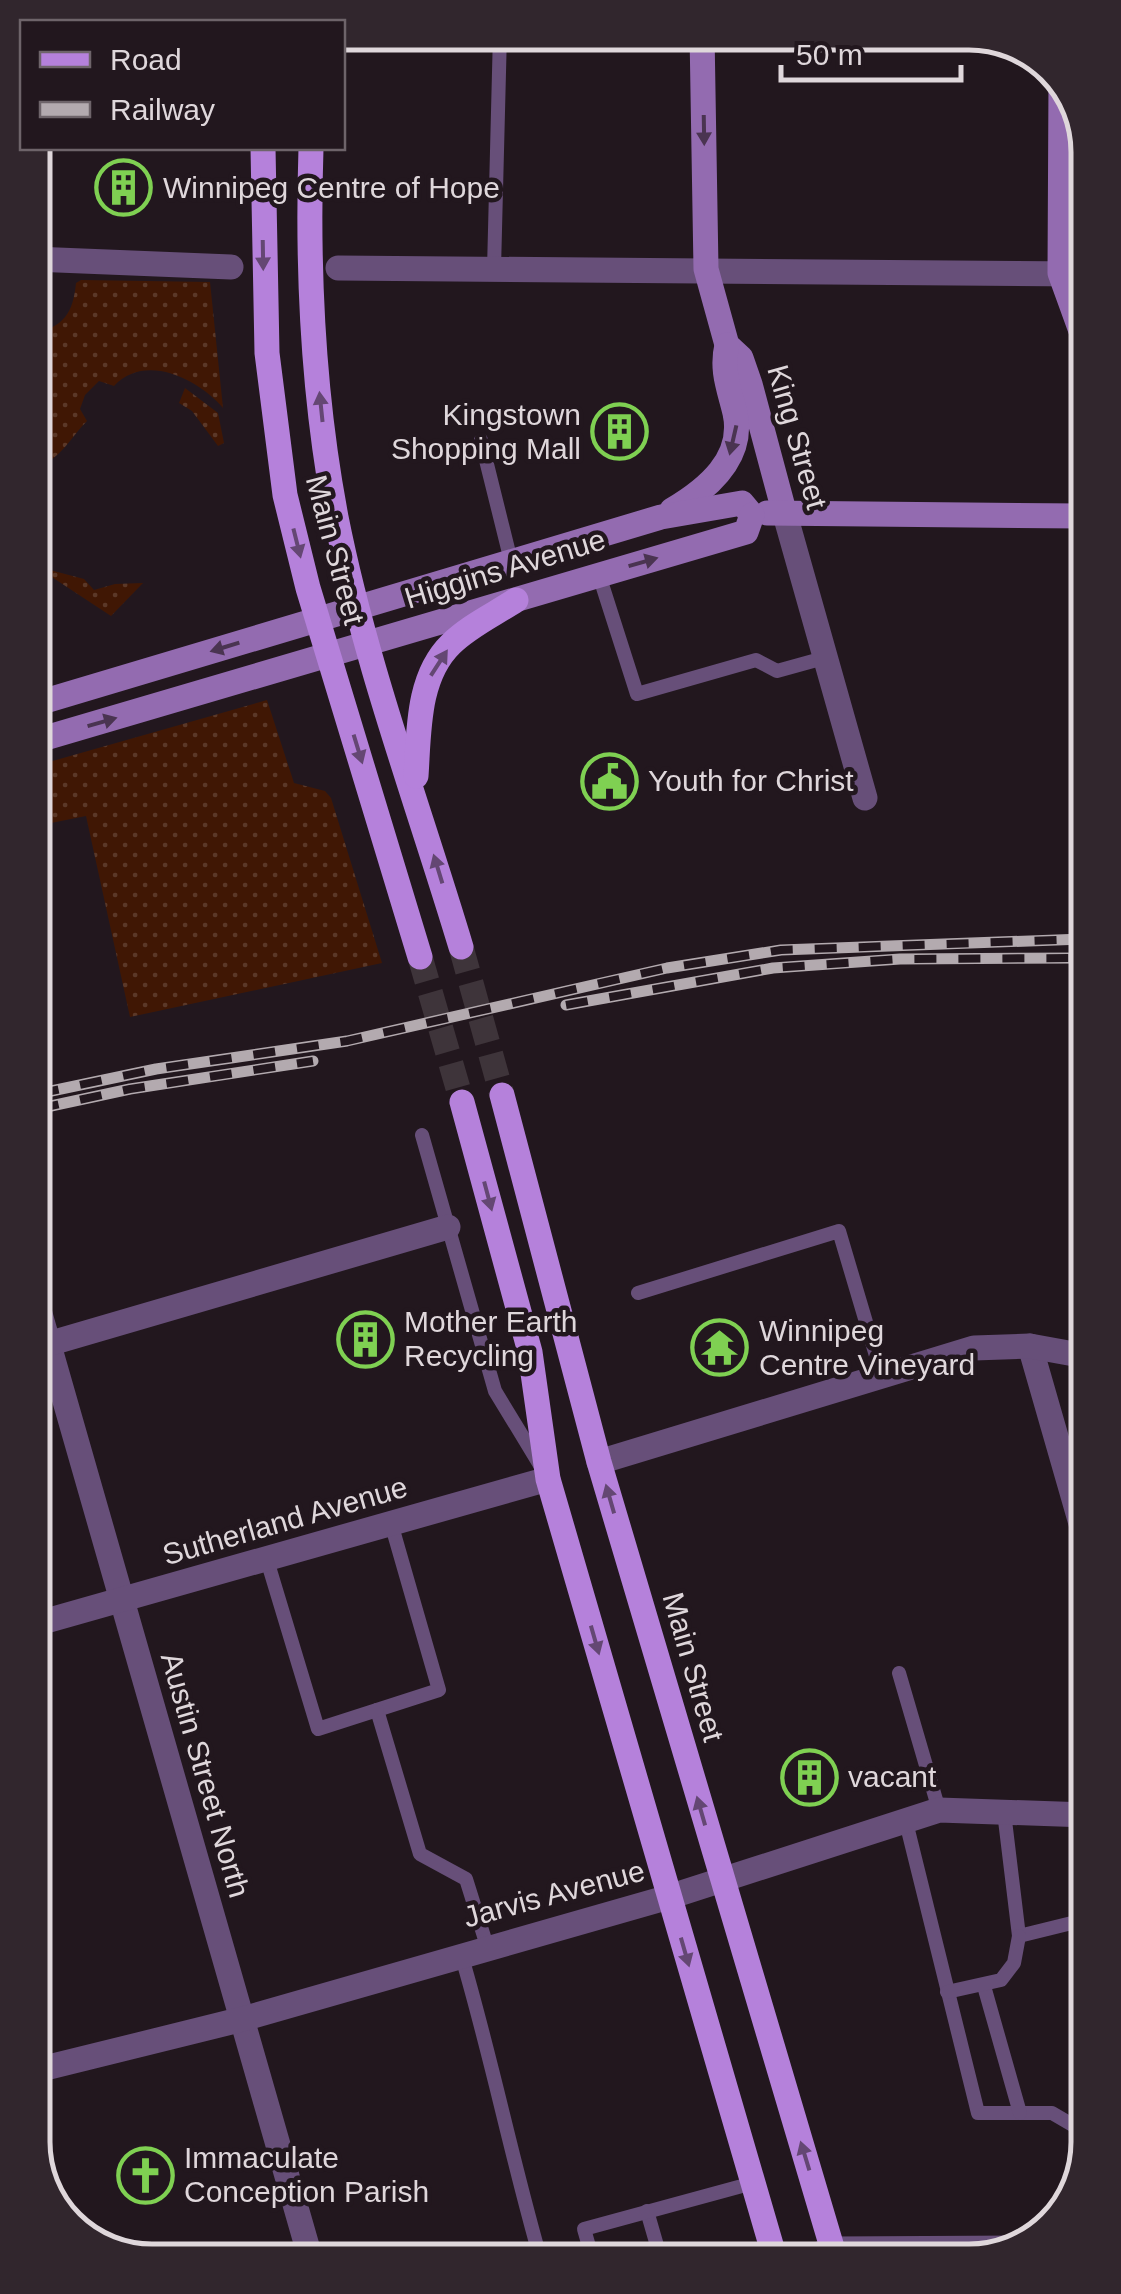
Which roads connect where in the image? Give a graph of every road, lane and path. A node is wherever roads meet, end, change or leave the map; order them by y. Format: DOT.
graph roads {
  1 [pos="500,50"];
  2 [pos="702,50"];
  3 [pos="1062,112"];
  4 [pos="262,150"];
  5 [pos="312,150"];
  6 [pos="50,259"];
  7 [pos="231,266"];
  8 [pos="338,268"];
  9 [pos="494,269"];
  10 [pos="706,269"];
  11 [pos="1070,273"];
  12 [pos="727,345"];
  13 [pos="481,440"];
  14 [pos="784,511"];
  15 [pos="752,514"];
  16 [pos="1071,516"];
  17 [pos="660,517"];
  18 [pos="511,561"];
  19 [pos="599,575"];
  20 [pos="516,600"];
  21 [pos="358,606"];
  22 [pos="318,620"];
  23 [pos="368,644"];
  24 [pos="330,656"];
  25 [pos="824,658"];
  26 [pos="50,700"];
  27 [pos="50,736"];
  28 [pos="414,791"];
  29 [pos="865,798"];
  30 [pos="461,946"];
  31 [pos="420,957"];
  32 [pos="502,1094"];
  33 [pos="462,1102"];
  34 [pos="422,1135"];
  35 [pos="448,1227"];
  36 [pos="638,1293"];
  37 [pos="50,1343"];
  38 [pos="1030,1346"];
  39 [pos="50,1351"];
  40 [pos="1071,1353"];
  41 [pos="882,1376"];
  42 [pos="599,1462"];
  43 [pos="548,1478"];
  44 [pos="1071,1489"];
  45 [pos="391,1523"];
  46 [pos="267,1560"];
  47 [pos="121,1603"];
  48 [pos="50,1620"];
  49 [pos="899,1673"];
  50 [pos="377,1710"];
  51 [pos="939,1810"];
  52 [pos="1004,1812"];
  53 [pos="1071,1814"];
  54 [pos="906,1822"];
  55 [pos="720,1879"];
  56 [pos="669,1896"];
  57 [pos="1071,1923"];
  58 [pos="1020,1936"];
  59 [pos="487,1946"];
  60 [pos="461,1954"];
  61 [pos="984,1986"];
  62 [pos="947,1992"];
  63 [pos="240,2020"];
  64 [pos="50,2067"];
  65 [pos="1020,2113"];
  66 [pos="1071,2124"];
  67 [pos="752,2183"];
  68 [pos="647,2211"];
  69 [pos="306,2244"];
  70 [pos="536,2244"];
  71 [pos="588,2244"];
  72 [pos="657,2244"];
  73 [pos="771,2244"];
  74 [pos="825,2244"];
  1 -- 9 [label="lane"];
  2 -- 10 [label="main road, King Street, one-way"];
  3 -- 11 [label="main road"];
  4 -- 22 [label="main road, Main Street, one-way"];
  21 -- 5 [label="main road, Main Street, one-way"];
  6 -- 7 [label="street"];
  8 -- 9 [label="street"];
  9 -- 10 [label="street"];
  10 -- 11 [label="street"];
  10 -- 12 [label="main road, King Street"];
  12 -- 14 [label="main road, King Street"];
  12 -- 17 [label="main road, one-way"];
  13 -- 18 [label="lane"];
  14 -- 15 [label="main road, Higgins Avenue"];
  14 -- 16 [label="main road, Higgins Avenue"];
  14 -- 25 [label="street, King Street"];
  15 -- 17 [label="main road, Higgins Avenue"];
  19 -- 15 [label="main road, Higgins Avenue, one-way"];
  17 -- 18 [label="main road, Higgins Avenue"];
  18 -- 21 [label="main road, Higgins Avenue"];
  19 -- 20 [label="main road, Higgins Avenue"];
  19 -- 25 [label="lane"];
  20 -- 23 [label="main road, Higgins Avenue"];
  28 -- 20 [label="main road, one-way"];
  21 -- 22 [label="main road, Higgins Avenue"];
  21 -- 23 [label="main road, Main Street"];
  22 -- 24 [label="main road, Main Street"];
  22 -- 26 [label="main road, Higgins Avenue, one-way"];
  23 -- 24 [label="main road, Higgins Avenue"];
  23 -- 28 [label="main road, Main Street"];
  27 -- 24 [label="main road, Higgins Avenue, one-way"];
  24 -- 31 [label="main road, Main Street, one-way"];
  25 -- 29 [label="street, King Street"];
  30 -- 28 [label="main road, Main Street, one-way"];
  32 -- 42 [label="main road, Main Street"];
  33 -- 43 [label="main road, one-way"];
  34 -- 35 [label="lane"];
  35 -- 37 [label="street"];
  35 -- 43 [label="lane"];
  36 -- 41 [label="lane"];
  38 -- 40 [label="street"];
  38 -- 41 [label="street"];
  38 -- 44 [label="street"];
  39 -- 47 [label="street, Austin Street North"];
  41 -- 42 [label="street"];
  55 -- 42 [label="main road, Main Street, one-way"];
  43 -- 45 [label="street, Sutherland Avenue"];
  43 -- 56 [label="main road, one-way"];
  45 -- 46 [label="street, Sutherland Avenue"];
  45 -- 50 [label="lane"];
  46 -- 47 [label="street, Sutherland Avenue"];
  46 -- 50 [label="lane"];
  47 -- 48 [label="street, Sutherland Avenue"];
  47 -- 63 [label="street, Austin Street North"];
  49 -- 51 [label="lane"];
  50 -- 59 [label="lane"];
  51 -- 52 [label="street, Jarvis Avenue"];
  51 -- 54 [label="street, Jarvis Avenue"];
  52 -- 53 [label="street, Jarvis Avenue"];
  52 -- 58 [label="lane"];
  54 -- 55 [label="street, Jarvis Avenue"];
  54 -- 62 [label="lane"];
  55 -- 56 [label="street, Jarvis Avenue"];
  74 -- 55 [label="main road, Main Street, one-way"];
  56 -- 59 [label="street, Jarvis Avenue"];
  56 -- 67 [label="main road, one-way"];
  57 -- 58 [label="lane"];
  58 -- 61 [label="lane"];
  59 -- 60 [label="street, Jarvis Avenue"];
  60 -- 63 [label="street, Jarvis Avenue"];
  60 -- 70 [label="lane"];
  61 -- 62 [label="lane"];
  61 -- 65 [label="lane"];
  62 -- 65 [label="lane"];
  63 -- 64 [label="street, Jarvis Avenue"];
  63 -- 69 [label="street, Austin Street North"];
  65 -- 66 [label="lane"];
  67 -- 68 [label="lane"];
  67 -- 73 [label="main road"];
  68 -- 71 [label="lane"];
  68 -- 72 [label="lane"];
}
